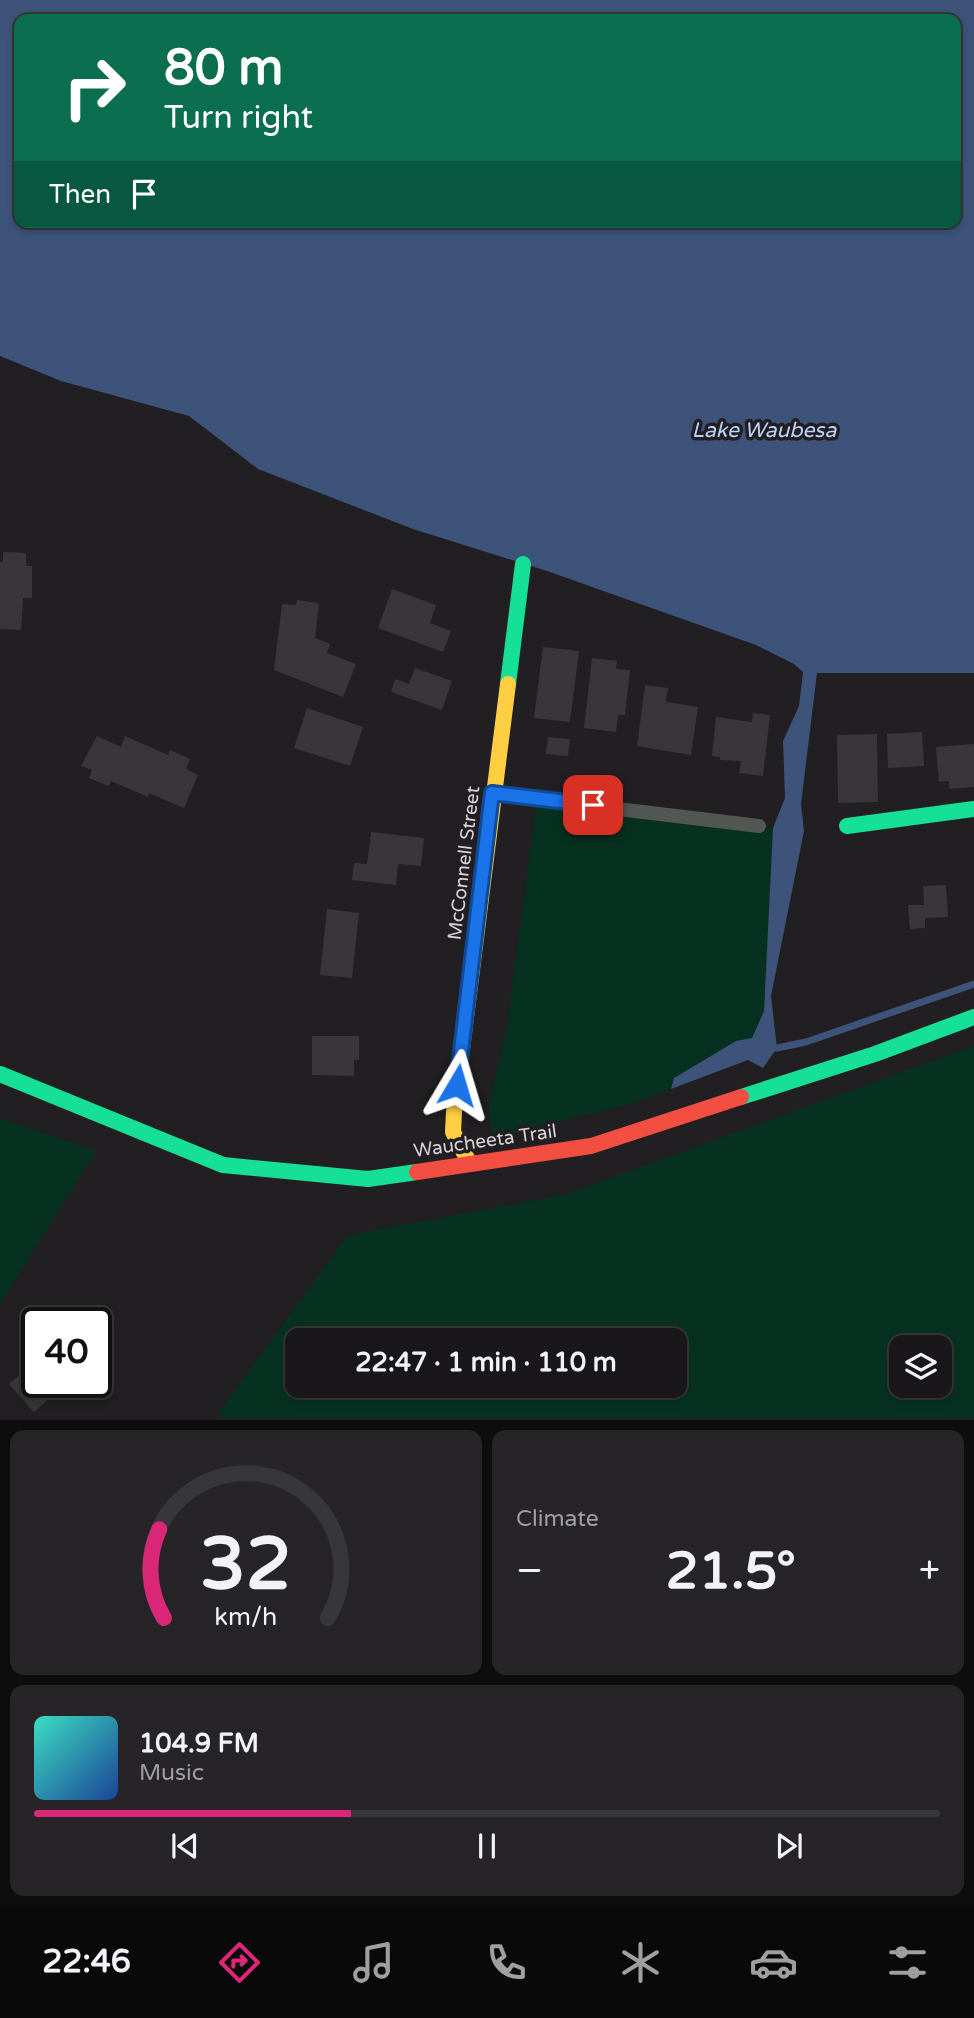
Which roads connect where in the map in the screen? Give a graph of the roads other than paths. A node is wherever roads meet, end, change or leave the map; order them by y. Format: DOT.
graph roads {
  1 [pos="523,564"];
  2 [pos="492,793"];
  3 [pos="974,809"];
  4 [pos="759,826"];
  5 [pos="847,826"];
  6 [pos="974,1017"];
  7 [pos="0,1074"];
  8 [pos="470,1164"];
  1 -- 2 [label="street, McConnell Street"];
  2 -- 4 [label="lane"];
  2 -- 8 [label="street, McConnell Street"];
  3 -- 5 [label="street"];
  6 -- 8 [label="street, Waucheeta Trail"];
  7 -- 8 [label="street, Waucheeta Trail"];
}
